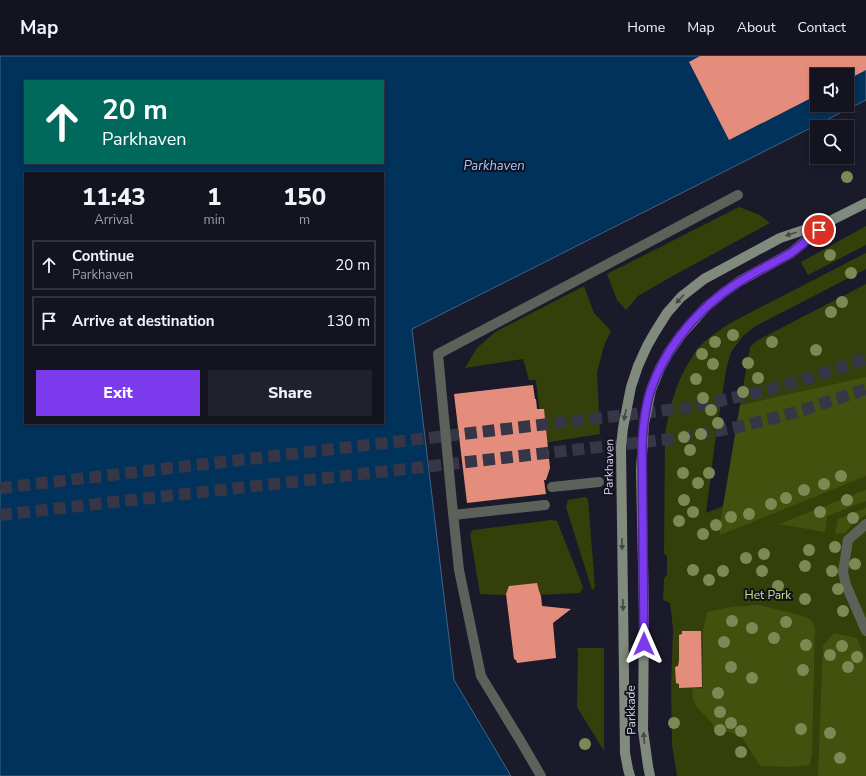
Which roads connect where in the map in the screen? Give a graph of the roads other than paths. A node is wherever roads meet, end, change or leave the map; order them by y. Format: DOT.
graph roads {
  1 [pos="738,195"];
  2 [pos="866,203"];
  3 [pos="828,222"];
  4 [pos="599,482"];
  5 [pos="552,486"];
  6 [pos="545,505"];
  7 [pos="453,515"];
  8 [pos="866,524"];
  9 [pos="643,572"];
  10 [pos="622,580"];
  11 [pos="866,631"];
  12 [pos="541,776"];
  13 [pos="630,776"];
  14 [pos="650,776"];
  1 -- 7 [label="street"];
  2 -- 3 [label="street, Parkhaven"];
  3 -- 9 [label="street, Parkhaven"];
  3 -- 10 [label="street, Parkhaven, one-way"];
  4 -- 5 [label="street"];
  6 -- 7 [label="street"];
  7 -- 12 [label="street"];
  8 -- 11 [label="street"];
  14 -- 9 [label="street, Parkkade, one-way"];
  10 -- 13 [label="street, Parkkade, one-way"];
}
